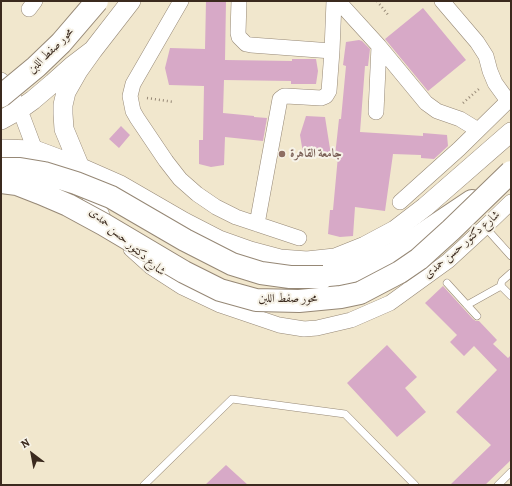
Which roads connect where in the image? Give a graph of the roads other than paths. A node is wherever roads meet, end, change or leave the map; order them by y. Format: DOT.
graph roads {
  1 [pos="97,1"];
  2 [pos="131,1"];
  3 [pos="181,1"];
  4 [pos="239,1"];
  5 [pos="334,1"];
  6 [pos="338,1"];
  7 [pos="442,1"];
  8 [pos="379,46"];
  9 [pos="92,50"];
  10 [pos="332,51"];
  11 [pos="1,80"];
  12 [pos="1,96"];
  13 [pos="509,100"];
  14 [pos="19,110"];
  15 [pos="376,112"];
  16 [pos="1,120"];
  17 [pos="478,130"];
  18 [pos="511,132"];
  19 [pos="1,149"];
  20 [pos="35,150"];
  21 [pos="81,167"];
  22 [pos="1,169"];
  23 [pos="511,174"];
  24 [pos="1,182"];
  25 [pos="400,202"];
  26 [pos="511,202"];
  27 [pos="103,223"];
  28 [pos="257,224"];
  29 [pos="485,227"];
  30 [pos="299,238"];
  31 [pos="511,256"];
  32 [pos="511,273"];
  33 [pos="447,283"];
  34 [pos="501,286"];
  35 [pos="511,296"];
  36 [pos="467,305"];
  37 [pos="477,316"];
  38 [pos="511,472"];
  39 [pos="144,485"];
  40 [pos="415,485"];
  41 [pos="498,485"];
  1 -- 12 [label="main road, محور صفط اللبن, bridge"];
  2 -- 9 [label="street"];
  3 -- 28 [label="street"];
  4 -- 10 [label="street"];
  5 -- 10 [label="street"];
  6 -- 8 [label="street"];
  7 -- 13 [label="street"];
  8 -- 15 [label="street"];
  8 -- 17 [label="street"];
  9 -- 14 [label="street"];
  9 -- 21 [label="street"];
  10 -- 28 [label="street"];
  11 -- 14 [label="street, شارع دكتور حسن حمدى"];
  13 -- 17 [label="street"];
  14 -- 16 [label="street"];
  14 -- 20 [label="street, شارع دكتور حسن حمدى"];
  17 -- 25 [label="street"];
  18 -- 21 [label="street"];
  19 -- 20 [label="street"];
  20 -- 21 [label="street"];
  20 -- 27 [label="street, شارع دكتور حسن حمدى"];
  21 -- 27 [label="street"];
  22 -- 23 [label="main road, bridge"];
  23 -- 24 [label="main road, محور صفط اللبن, bridge"];
  26 -- 29 [label="street, شارع دكتور حسن حمدى"];
  27 -- 29 [label="street, شارع دكتور حسن حمدى"];
  28 -- 30 [label="street"];
  29 -- 31 [label="lane"];
  32 -- 34 [label="lane"];
  33 -- 36 [label="lane"];
  34 -- 35 [label="lane"];
  34 -- 36 [label="lane"];
  36 -- 37 [label="lane"];
  38 -- 41 [label="lane"];
  39 -- 40 [label="lane"];
}
